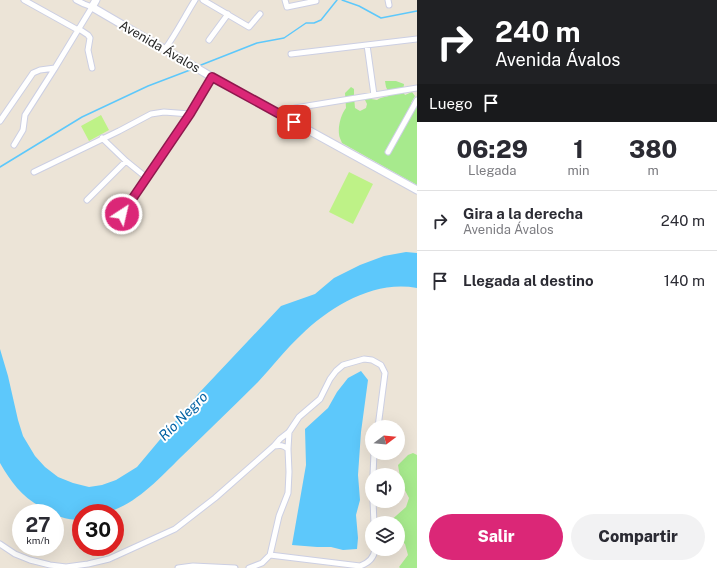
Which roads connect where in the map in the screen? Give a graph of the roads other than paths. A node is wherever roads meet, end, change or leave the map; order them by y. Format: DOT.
graph roads {
  1 [pos="24,0"];
  2 [pos="76,0"];
  3 [pos="195,0"];
  4 [pos="203,0"];
  5 [pos="285,0"];
  6 [pos="316,1"];
  7 [pos="94,3"];
  8 [pos="228,14"];
  9 [pos="260,14"];
  10 [pos="78,29"];
  11 [pos="417,39"];
  12 [pos="209,40"];
  13 [pos="367,45"];
  14 [pos="165,49"];
  15 [pos="291,54"];
  16 [pos="55,68"];
  17 [pos="92,68"];
  18 [pos="212,77"];
  19 [pos="417,88"];
  20 [pos="374,95"];
  21 [pos="417,100"];
  22 [pos="295,108"];
  23 [pos="190,114"];
  24 [pos="0,121"];
  25 [pos="102,138"];
  26 [pos="14,145"];
  27 [pos="388,152"];
  28 [pos="126,161"];
  29 [pos="34,172"];
  30 [pos="147,178"];
  31 [pos="417,190"];
  32 [pos="87,200"];
  33 [pos="122,214"];
  34 [pos="379,420"];
  35 [pos="289,432"];
  36 [pos="274,446"];
  37 [pos="288,449"];
  38 [pos="0,544"];
  39 [pos="270,555"];
  40 [pos="374,556"];
  41 [pos="88,566"];
  42 [pos="361,567"];
  43 [pos="178,568"];
  44 [pos="235,568"];
  45 [pos="249,568"];
  1 -- 10 [label="street"];
  2 -- 7 [label="street"];
  3 -- 14 [label="street"];
  4 -- 8 [label="street"];
  5 -- 6 [label="street"];
  7 -- 10 [label="street"];
  7 -- 14 [label="street, Avenida Ávalos"];
  8 -- 9 [label="street"];
  8 -- 12 [label="street"];
  10 -- 16 [label="street"];
  10 -- 17 [label="street"];
  11 -- 13 [label="street"];
  13 -- 15 [label="street"];
  13 -- 20 [label="street"];
  14 -- 18 [label="street, Avenida Ávalos"];
  16 -- 24 [label="street"];
  16 -- 26 [label="street"];
  18 -- 23 [label="street"];
  18 -- 31 [label="street, Avenida Ávalos"];
  19 -- 20 [label="street"];
  20 -- 22 [label="street"];
  21 -- 27 [label="street"];
  23 -- 25 [label="street"];
  23 -- 30 [label="street"];
  25 -- 28 [label="street"];
  25 -- 29 [label="street"];
  28 -- 30 [label="street"];
  28 -- 32 [label="street"];
  30 -- 33 [label="street"];
  34 -- 35 [label="street"];
  35 -- 36 [label="street"];
  35 -- 37 [label="street"];
  36 -- 37 [label="street"];
  36 -- 41 [label="street"];
  37 -- 39 [label="street"];
  38 -- 41 [label="street"];
  39 -- 42 [label="street"];
  39 -- 45 [label="street"];
  40 -- 42 [label="street"];
  43 -- 44 [label="street"];
}
